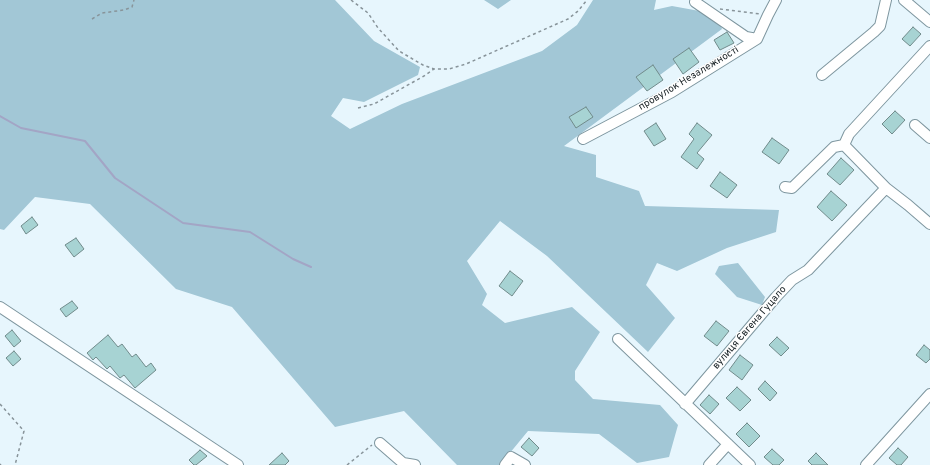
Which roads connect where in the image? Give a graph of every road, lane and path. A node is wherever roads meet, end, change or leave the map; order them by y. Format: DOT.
graph roads {
  1 [pos="134,0"];
  2 [pos="351,0"];
  3 [pos="587,0"];
  4 [pos="776,0"];
  5 [pos="886,0"];
  6 [pos="904,0"];
  7 [pos="695,2"];
  8 [pos="714,8"];
  9 [pos="768,15"];
  10 [pos="92,19"];
  11 [pos="930,22"];
  12 [pos="757,39"];
  13 [pos="930,46"];
  14 [pos="434,69"];
  15 [pos="822,75"];
  16 [pos="358,108"];
  17 [pos="915,125"];
  18 [pos="930,138"];
  19 [pos="583,139"];
  20 [pos="844,145"];
  21 [pos="785,188"];
  22 [pos="886,188"];
  23 [pos="930,224"];
  24 [pos="0,307"];
  25 [pos="618,339"];
  26 [pos="930,394"];
  27 [pos="0,404"];
  28 [pos="685,404"];
  29 [pos="380,443"];
  30 [pos="728,444"];
  31 [pos="15,465"];
  32 [pos="238,465"];
  33 [pos="347,465"];
  34 [pos="415,465"];
  35 [pos="505,465"];
  36 [pos="525,465"];
  37 [pos="709,465"];
  38 [pos="750,465"];
  39 [pos="866,465"];
  1 -- 10 [label="path"];
  2 -- 14 [label="path"];
  3 -- 14 [label="path"];
  4 -- 9 [label="street"];
  5 -- 15 [label="street"];
  6 -- 11 [label="street"];
  7 -- 12 [label="street"];
  8 -- 9 [label="path"];
  9 -- 12 [label="street"];
  12 -- 19 [label="street, провулок Незалежності"];
  13 -- 20 [label="street"];
  14 -- 16 [label="path"];
  17 -- 18 [label="street"];
  20 -- 21 [label="street"];
  20 -- 22 [label="street"];
  22 -- 23 [label="street"];
  22 -- 28 [label="street, вулиця Євгена Гуцало"];
  24 -- 32 [label="street"];
  25 -- 28 [label="street"];
  26 -- 39 [label="street"];
  27 -- 31 [label="path"];
  28 -- 30 [label="street"];
  29 -- 33 [label="path"];
  29 -- 34 [label="street"];
  30 -- 37 [label="street"];
  30 -- 38 [label="street"];
  35 -- 36 [label="street"];
}
